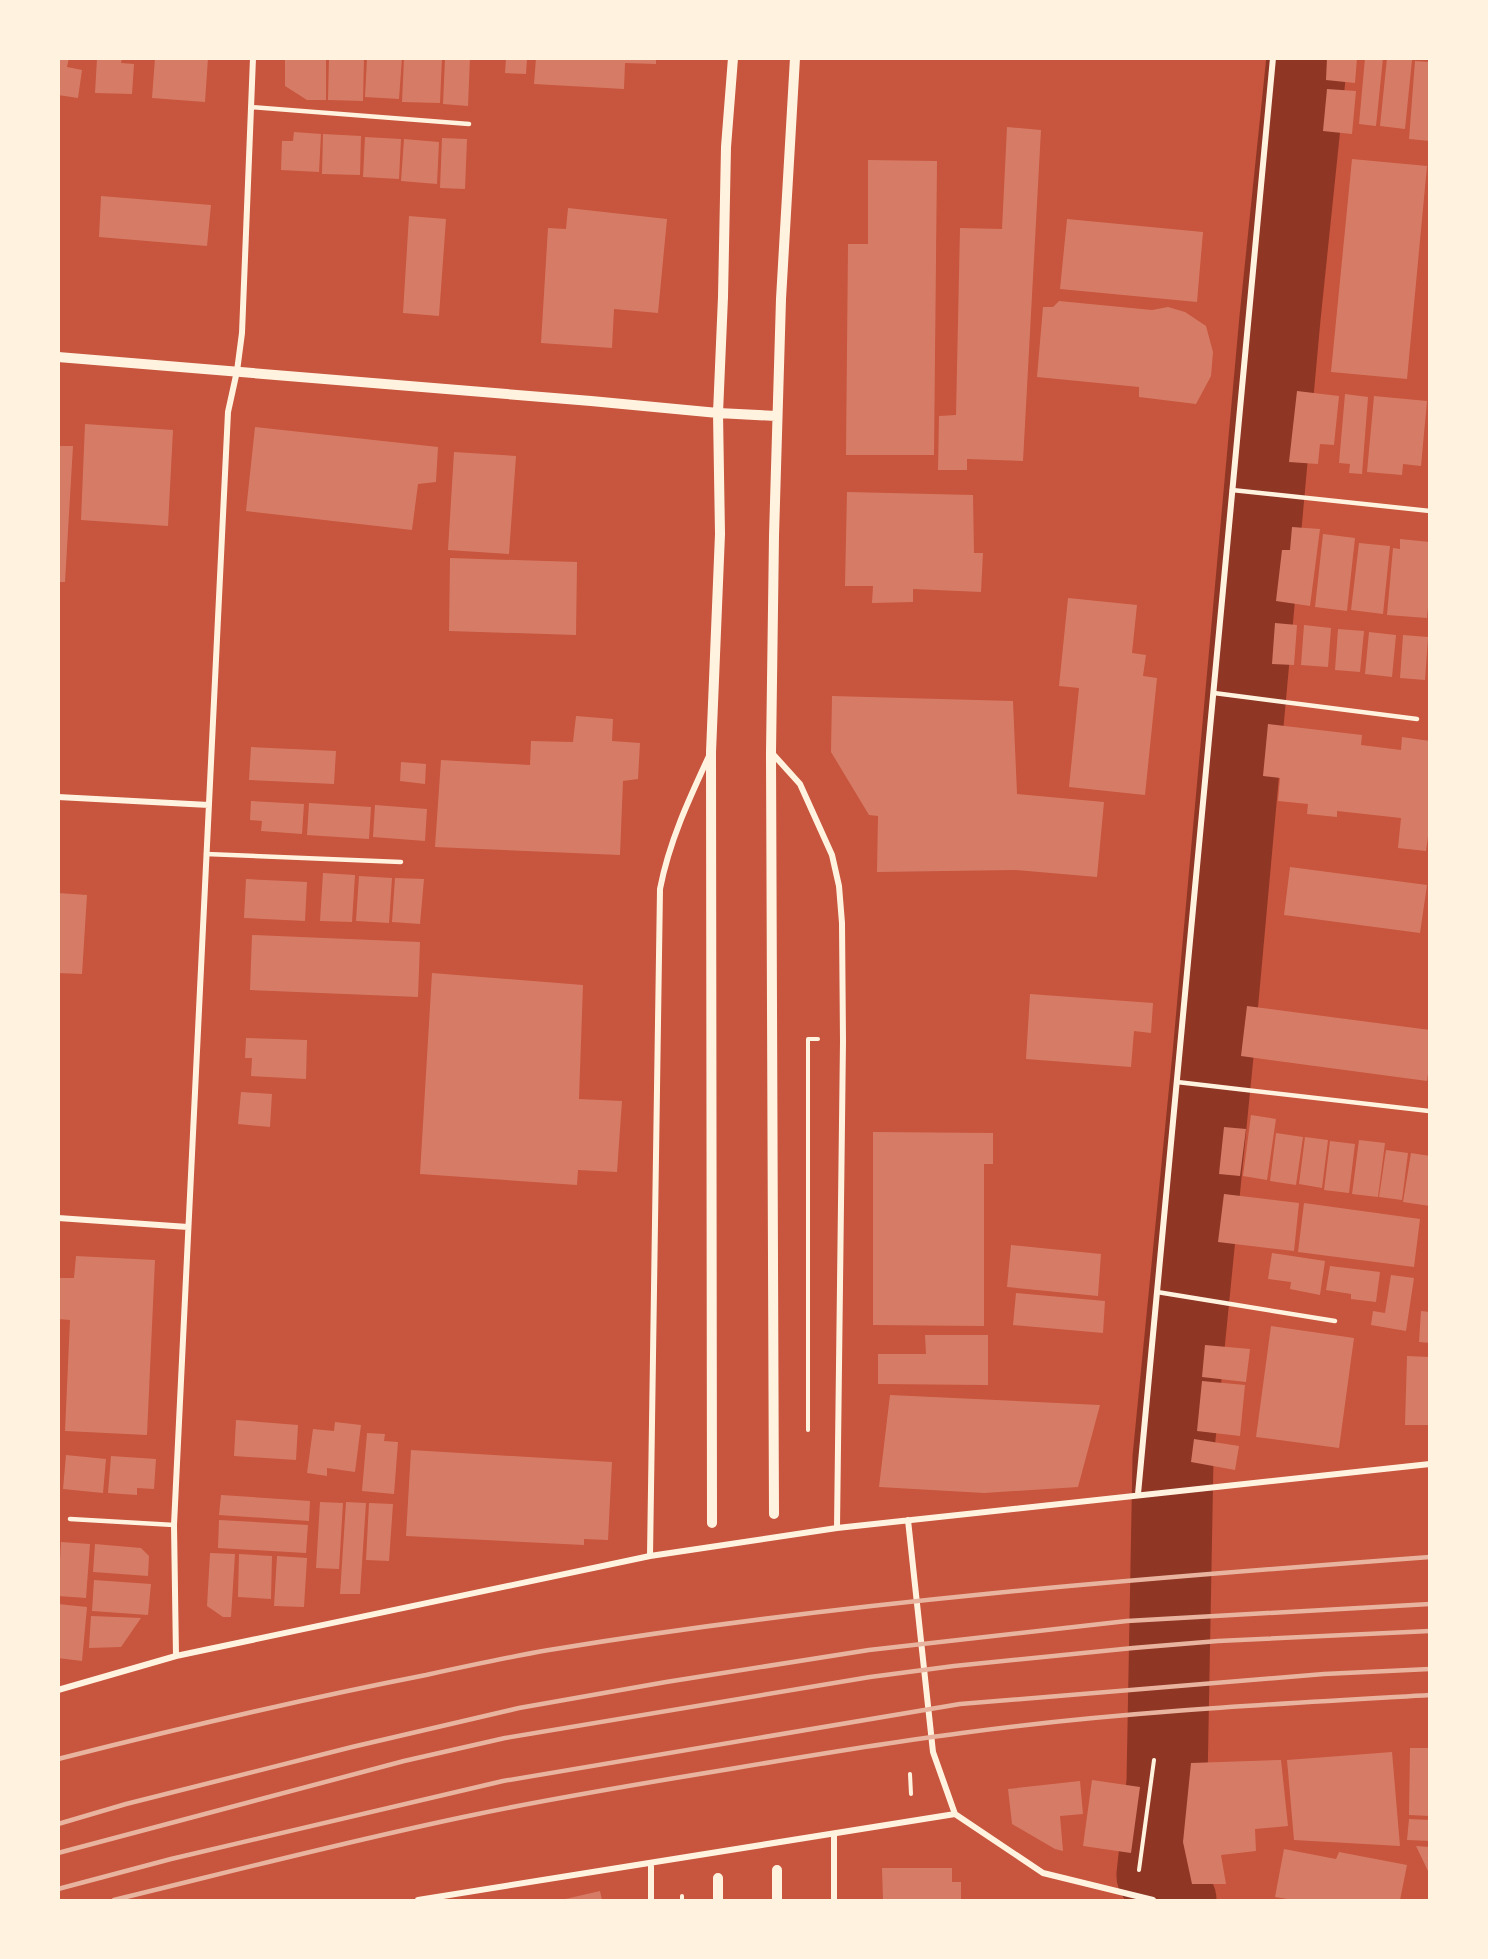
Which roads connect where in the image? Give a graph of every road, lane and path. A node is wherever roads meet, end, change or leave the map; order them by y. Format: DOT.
graph roads {
  1 [pos="253,58"];
  2 [pos="733,58"];
  3 [pos="795,58"];
  4 [pos="1273,58"];
  5 [pos="251,107"];
  6 [pos="469,124"];
  7 [pos="58,357"];
  8 [pos="237,371"];
  9 [pos="718,413"];
  10 [pos="776,416"];
  11 [pos="1232,490"];
  12 [pos="1430,511"];
  13 [pos="1214,693"];
  14 [pos="1417,719"];
  15 [pos="711,752"];
  16 [pos="771,753"];
  17 [pos="58,797"];
  18 [pos="209,805"];
  19 [pos="206,854"];
  20 [pos="401,862"];
  21 [pos="808,1039"];
  22 [pos="1177,1082"];
  23 [pos="1429,1111"];
  24 [pos="58,1218"];
  25 [pos="188,1227"];
  26 [pos="1157,1292"];
  27 [pos="1335,1321"];
  28 [pos="808,1438"];
  29 [pos="1430,1464"];
  30 [pos="1139,1494"];
  31 [pos="774,1514"];
  32 [pos="70,1519"];
  33 [pos="908,1520"];
  34 [pos="712,1523"];
  35 [pos="174,1525"];
  36 [pos="837,1528"];
  37 [pos="650,1556"];
  38 [pos="176,1656"];
  39 [pos="58,1690"];
  40 [pos="1154,1760"];
  41 [pos="909,1767"];
  42 [pos="955,1814"];
  43 [pos="913,1821"];
  44 [pos="834,1834"];
  45 [pos="651,1864"];
  46 [pos="777,1870"];
  47 [pos="718,1878"];
  48 [pos="1136,1896"];
  49 [pos="418,1900"];
  50 [pos="651,1900"];
  51 [pos="718,1900"];
  52 [pos="777,1900"];
  53 [pos="834,1900"];
  54 [pos="1153,1900"];
  1 -- 5 [label="street"];
  2 -- 9 [label="street"];
  3 -- 10 [label="street"];
  4 -- 11 [label="street"];
  5 -- 6 [label="lane"];
  5 -- 8 [label="street"];
  7 -- 8 [label="street"];
  8 -- 9 [label="street"];
  8 -- 18 [label="street"];
  9 -- 10 [label="street"];
  9 -- 15 [label="street"];
  10 -- 16 [label="street"];
  11 -- 12 [label="lane"];
  11 -- 13 [label="street"];
  13 -- 14 [label="lane"];
  13 -- 22 [label="street"];
  15 -- 34 [label="street"];
  15 -- 37 [label="street"];
  16 -- 31 [label="street"];
  16 -- 36 [label="street"];
  17 -- 18 [label="street"];
  18 -- 19 [label="street"];
  19 -- 20 [label="lane"];
  19 -- 25 [label="street"];
  21 -- 28 [label="path"];
  22 -- 23 [label="lane"];
  22 -- 26 [label="street"];
  24 -- 25 [label="street"];
  25 -- 35 [label="street"];
  26 -- 27 [label="lane"];
  26 -- 30 [label="street"];
  29 -- 30 [label="street"];
  30 -- 33 [label="street"];
  32 -- 35 [label="lane"];
  33 -- 36 [label="street"];
  33 -- 42 [label="street"];
  35 -- 38 [label="street"];
  36 -- 37 [label="street"];
  37 -- 38 [label="street"];
  38 -- 39 [label="street"];
  40 -- 48 [label="path"];
  41 -- 43 [label="path"];
  42 -- 43 [label="street"];
  42 -- 48 [label="street"];
  43 -- 44 [label="street"];
  44 -- 45 [label="street"];
  44 -- 53 [label="street"];
  45 -- 49 [label="street"];
  45 -- 50 [label="street"];
  46 -- 52 [label="street"];
  47 -- 51 [label="street"];
  48 -- 54 [label="street"];
}
